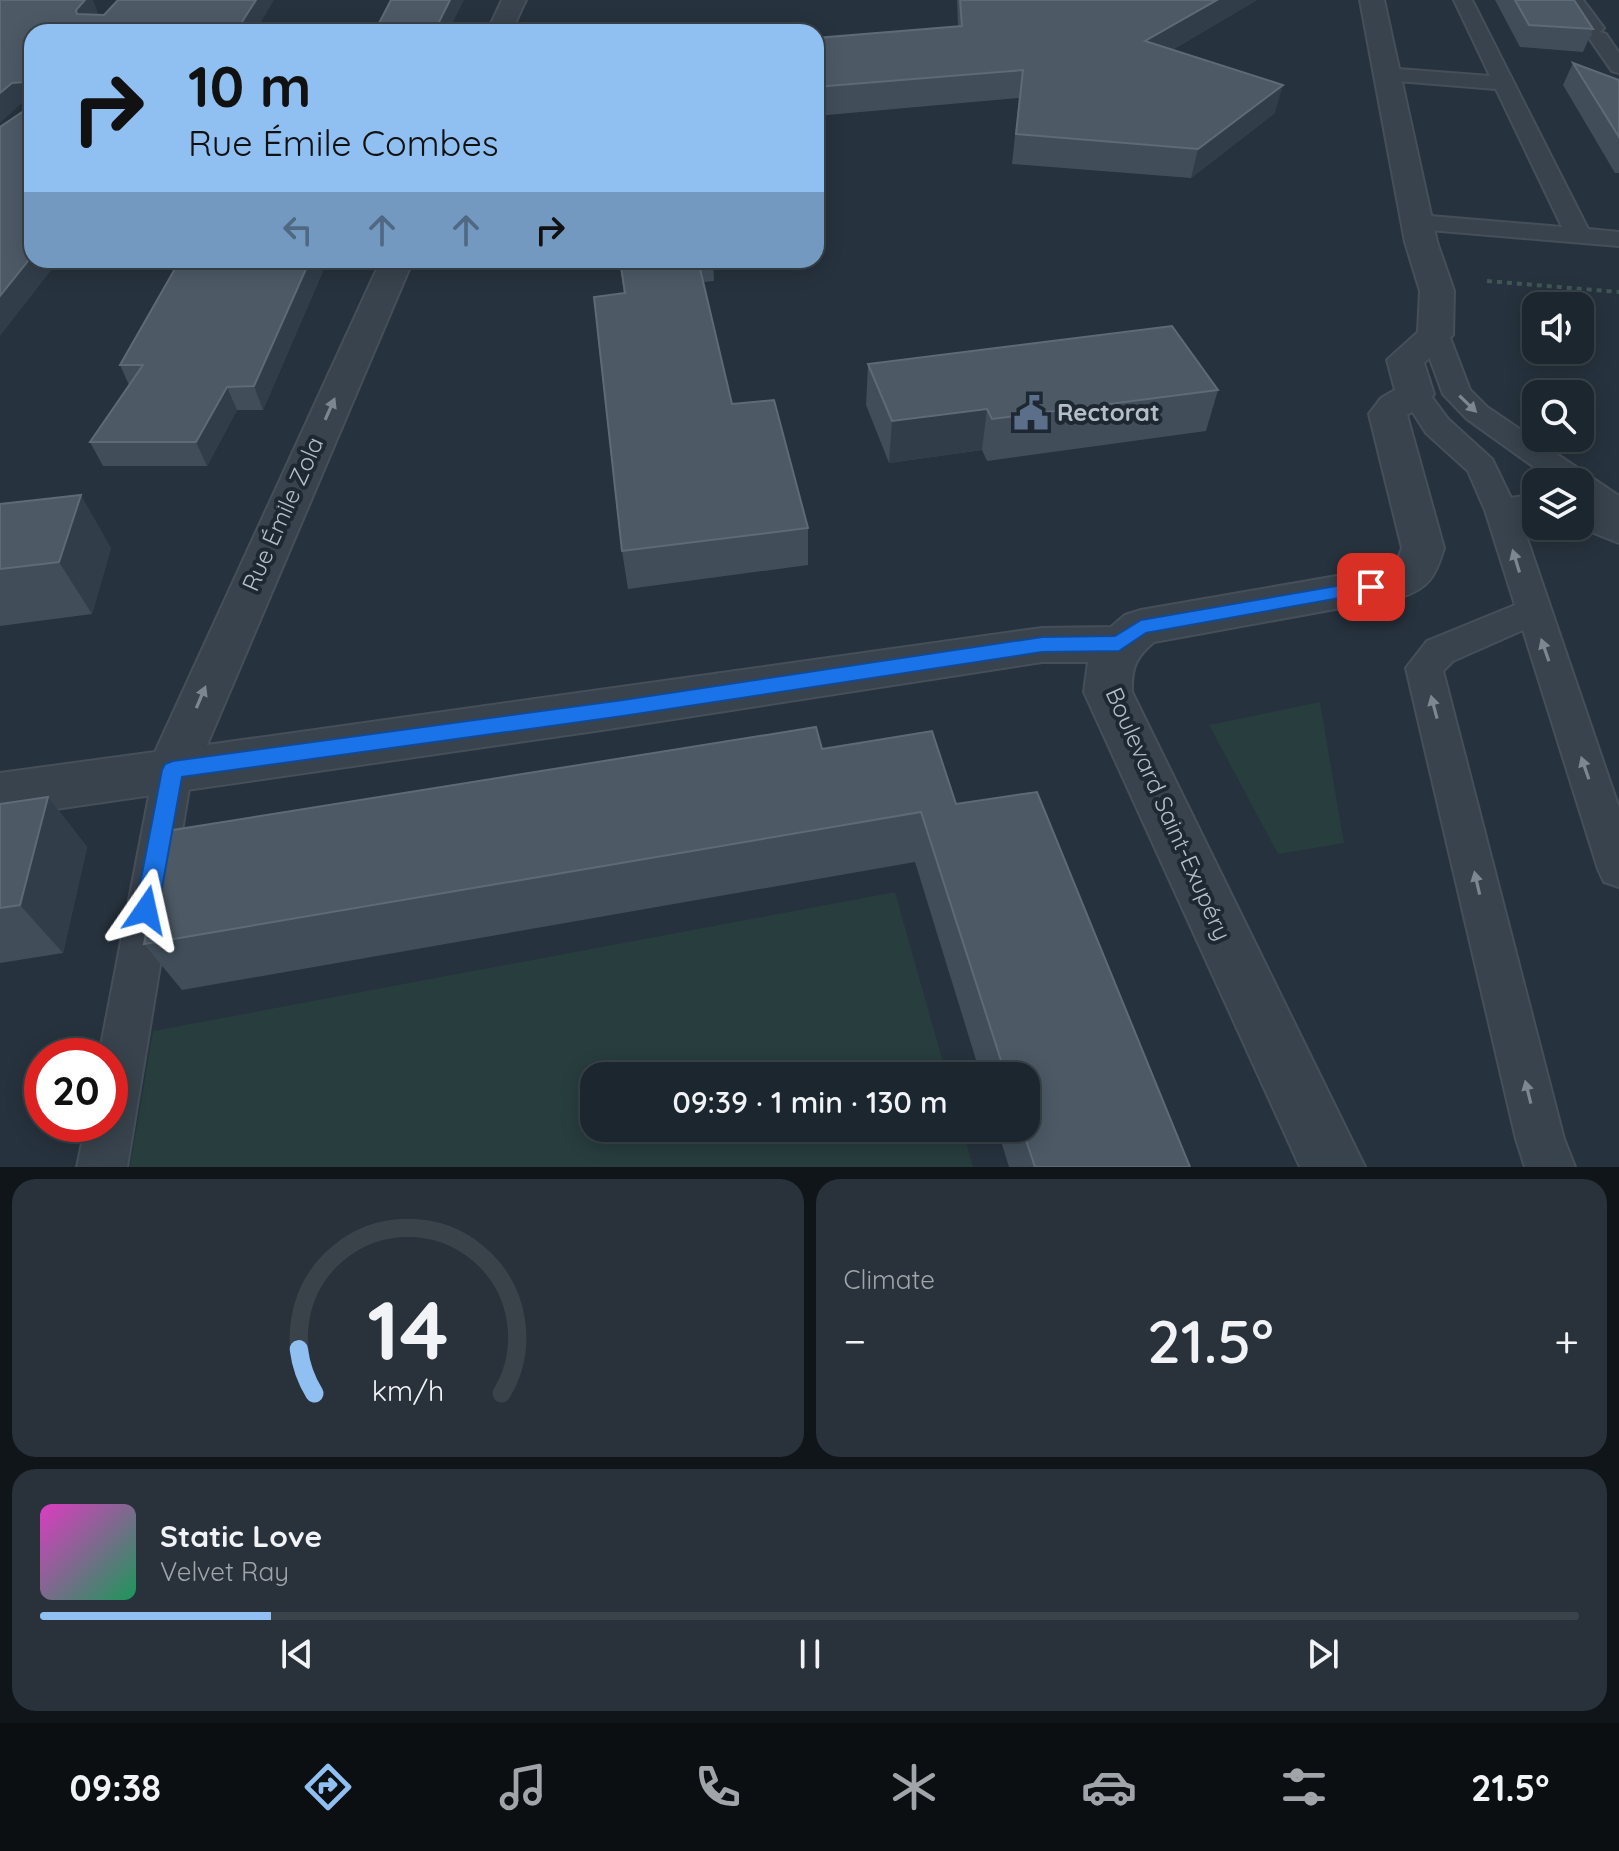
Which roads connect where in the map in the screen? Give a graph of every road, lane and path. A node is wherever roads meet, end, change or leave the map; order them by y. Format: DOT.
graph roads {
  1 [pos="514,0"];
  2 [pos="1372,0"];
  3 [pos="1463,0"];
  4 [pos="1574,0"];
  5 [pos="503,24"];
  6 [pos="1619,67"];
  7 [pos="1385,74"];
  8 [pos="1503,83"];
  9 [pos="1418,222"];
  10 [pos="1579,236"];
  11 [pos="1619,239"];
  12 [pos="393,268"];
  13 [pos="1435,335"];
  14 [pos="1415,394"];
  15 [pos="1522,507"];
  16 [pos="1501,510"];
  17 [pos="1619,511"];
  18 [pos="1594,521"];
  19 [pos="1619,532"];
  20 [pos="1532,612"];
  21 [pos="1119,644"];
  22 [pos="173,770"];
  23 [pos="0,795"];
  24 [pos="1619,869"];
  25 [pos="125,1038"];
  26 [pos="107,1142"];
  27 [pos="102,1167"];
  28 [pos="1333,1167"];
  29 [pos="1550,1167"];
  1 -- 5 [label="street"];
  2 -- 7 [label="street"];
  3 -- 8 [label="lane"];
  4 -- 6 [label="lane"];
  7 -- 8 [label="lane"];
  7 -- 9 [label="street"];
  8 -- 10 [label="lane"];
  9 -- 10 [label="lane"];
  9 -- 13 [label="street"];
  10 -- 11 [label="lane"];
  22 -- 12 [label="street, Rue Émile Zola, one-way"];
  13 -- 14 [label="street"];
  13 -- 17 [label="lane, one-way"];
  14 -- 16 [label="lane"];
  14 -- 21 [label="street"];
  15 -- 16 [label="lane"];
  20 -- 16 [label="lane, one-way"];
  18 -- 19 [label="lane"];
  24 -- 20 [label="lane, one-way"];
  29 -- 20 [label="lane, one-way"];
  21 -- 22 [label="street"];
  21 -- 28 [label="street, Boulevard Saint-Exupéry"];
  22 -- 23 [label="street"];
  22 -- 25 [label="lane"];
  26 -- 27 [label="lane"];
}
